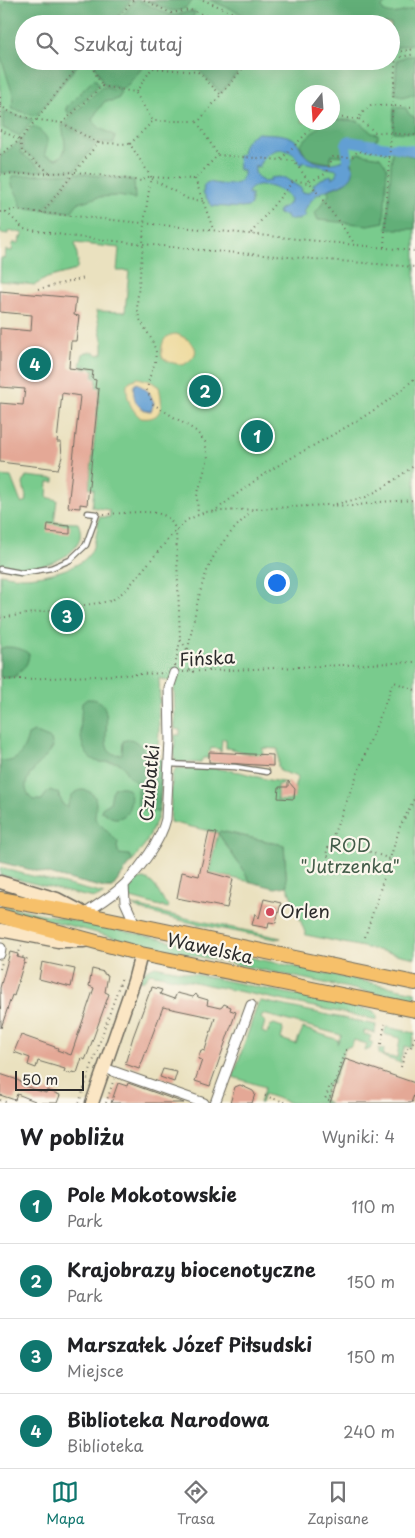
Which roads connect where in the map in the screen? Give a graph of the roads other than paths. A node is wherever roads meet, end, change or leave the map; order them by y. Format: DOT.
graph roads {
  1 [pos="88,513"];
  2 [pos="0,569"];
  3 [pos="174,673"];
  4 [pos="169,764"];
  5 [pos="267,772"];
  6 [pos="0,882"];
  7 [pos="124,885"];
  8 [pos="0,899"];
  9 [pos="84,914"];
  10 [pos="0,916"];
  11 [pos="135,924"];
  12 [pos="0,930"];
  13 [pos="94,941"];
  14 [pos="141,954"];
  15 [pos="415,983"];
  16 [pos="251,1005"];
  17 [pos="415,1010"];
  18 [pos="104,1068"];
  19 [pos="92,1103"];
  20 [pos="204,1103"];
  21 [pos="215,1103"];
  1 -- 2 [label="lane"];
  3 -- 4 [label="street, Czubatki"];
  4 -- 5 [label="lane"];
  4 -- 7 [label="street, Czubatki"];
  6 -- 9 [label="main road"];
  7 -- 9 [label="street, Czubatki"];
  7 -- 11 [label="street"];
  8 -- 9 [label="main road, Wawelska"];
  9 -- 11 [label="main road, Wawelska"];
  10 -- 13 [label="main road, Wawelska"];
  11 -- 15 [label="main road, Wawelska"];
  12 -- 13 [label="main road"];
  13 -- 14 [label="main road, Wawelska"];
  14 -- 17 [label="main road, Wawelska"];
  14 -- 18 [label="main road"];
  16 -- 21 [label="street"];
  18 -- 19 [label="main road"];
  18 -- 20 [label="street"];
}
